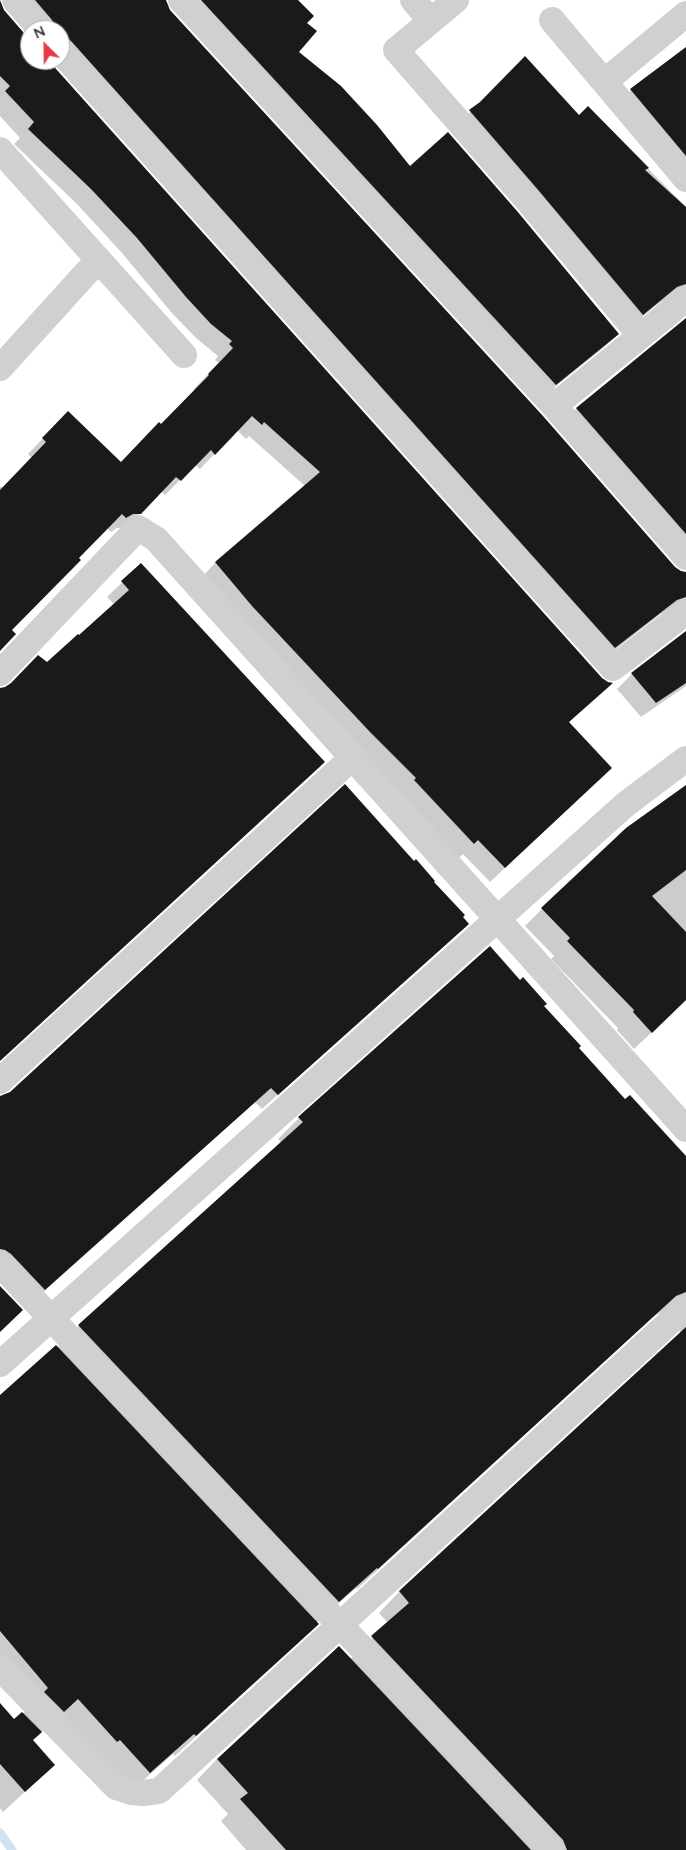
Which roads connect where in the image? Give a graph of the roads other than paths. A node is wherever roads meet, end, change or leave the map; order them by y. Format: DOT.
graph roads {
  1 [pos="14,0"];
  2 [pos="180,0"];
  3 [pos="413,0"];
  4 [pos="456,0"];
  5 [pos="686,14"];
  6 [pos="32,20"];
  7 [pos="552,20"];
  8 [pos="430,21"];
  9 [pos="70,62"];
  10 [pos="604,82"];
  11 [pos="0,150"];
  12 [pos="686,179"];
  13 [pos="98,260"];
  14 [pos="686,299"];
  15 [pos="640,335"];
  16 [pos="5,353"];
  17 [pos="184,355"];
  18 [pos="554,406"];
  19 [pos="686,557"];
  20 [pos="686,612"];
  21 [pos="0,673"];
  22 [pos="353,758"];
  23 [pos="686,759"];
  24 [pos="498,919"];
  25 [pos="0,1081"];
  26 [pos="686,1130"];
  27 [pos="0,1264"];
  28 [pos="686,1306"];
  29 [pos="51,1318"];
  30 [pos="0,1364"];
  31 [pos="340,1625"];
  32 [pos="0,1668"];
  33 [pos="552,1850"];
  1 -- 6 [label="street"];
  2 -- 18 [label="street"];
  3 -- 8 [label="street"];
  4 -- 8 [label="street"];
  5 -- 10 [label="street"];
  7 -- 10 [label="street"];
  8 -- 15 [label="street"];
  9 -- 20 [label="street"];
  10 -- 12 [label="street"];
  11 -- 13 [label="street"];
  13 -- 16 [label="street"];
  13 -- 17 [label="street"];
  14 -- 15 [label="street"];
  15 -- 18 [label="street"];
  18 -- 19 [label="street"];
  21 -- 22 [label="street"];
  22 -- 24 [label="street"];
  22 -- 25 [label="street"];
  23 -- 24 [label="street"];
  24 -- 26 [label="street"];
  24 -- 29 [label="street"];
  27 -- 29 [label="street"];
  28 -- 31 [label="street"];
  29 -- 30 [label="street"];
  29 -- 31 [label="street"];
  31 -- 32 [label="street"];
  31 -- 33 [label="street"];
}
